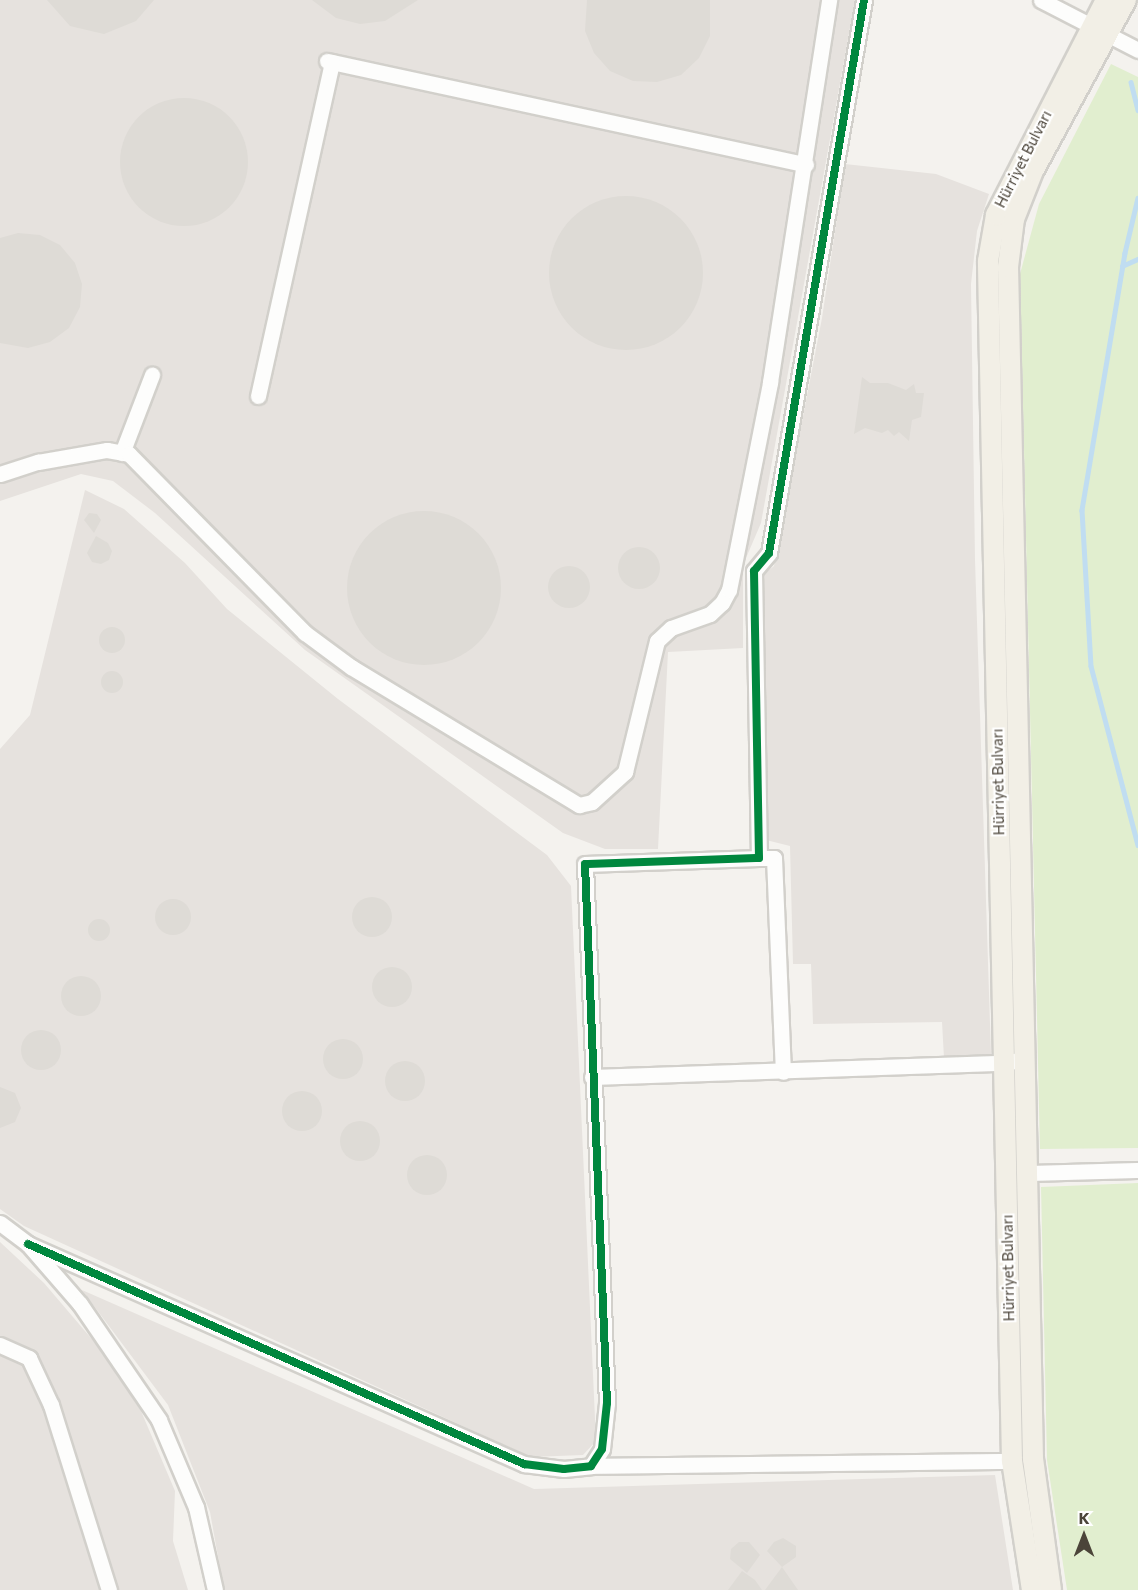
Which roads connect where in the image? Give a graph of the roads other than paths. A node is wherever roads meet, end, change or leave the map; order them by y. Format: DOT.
graph roads {
  1 [pos="829,0"];
  2 [pos="864,0"];
  3 [pos="1041,0"];
  4 [pos="1106,0"];
  5 [pos="1125,0"];
  6 [pos="1101,28"];
  7 [pos="1138,50"];
  8 [pos="806,165"];
  9 [pos="152,375"];
  10 [pos="258,396"];
  11 [pos="122,453"];
  12 [pos="0,474"];
  13 [pos="759,858"];
  14 [pos="1026,1059"];
  15 [pos="1003,1063"];
  16 [pos="783,1072"];
  17 [pos="592,1077"];
  18 [pos="1138,1170"];
  19 [pos="1028,1173"];
  20 [pos="0,1223"];
  21 [pos="28,1244"];
  22 [pos="0,1344"];
  23 [pos="1012,1461"];
  24 [pos="591,1466"];
  25 [pos="109,1590"];
  26 [pos="215,1590"];
  27 [pos="1032,1590"];
  28 [pos="1051,1590"];
  1 -- 8 [label="street"];
  2 -- 13 [label="street"];
  3 -- 6 [label="street"];
  4 -- 6 [label="main road, Hürriyet Bulvarı"];
  5 -- 6 [label="main road, Hürriyet Bulvarı"];
  6 -- 7 [label="street"];
  6 -- 14 [label="main road, Hürriyet Bulvarı"];
  6 -- 15 [label="main road, Hürriyet Bulvarı"];
  8 -- 10 [label="street"];
  8 -- 11 [label="street"];
  9 -- 11 [label="street"];
  11 -- 12 [label="street"];
  13 -- 16 [label="street"];
  13 -- 17 [label="street"];
  14 -- 15 [label="street"];
  14 -- 19 [label="main road, Hürriyet Bulvarı"];
  15 -- 16 [label="street"];
  15 -- 23 [label="main road, Hürriyet Bulvarı"];
  16 -- 17 [label="street"];
  17 -- 24 [label="street"];
  18 -- 19 [label="street"];
  19 -- 28 [label="main road, Hürriyet Bulvarı"];
  20 -- 21 [label="street"];
  21 -- 24 [label="street"];
  21 -- 26 [label="street"];
  22 -- 25 [label="street"];
  23 -- 24 [label="street"];
  23 -- 27 [label="main road, Hürriyet Bulvarı"];
}
